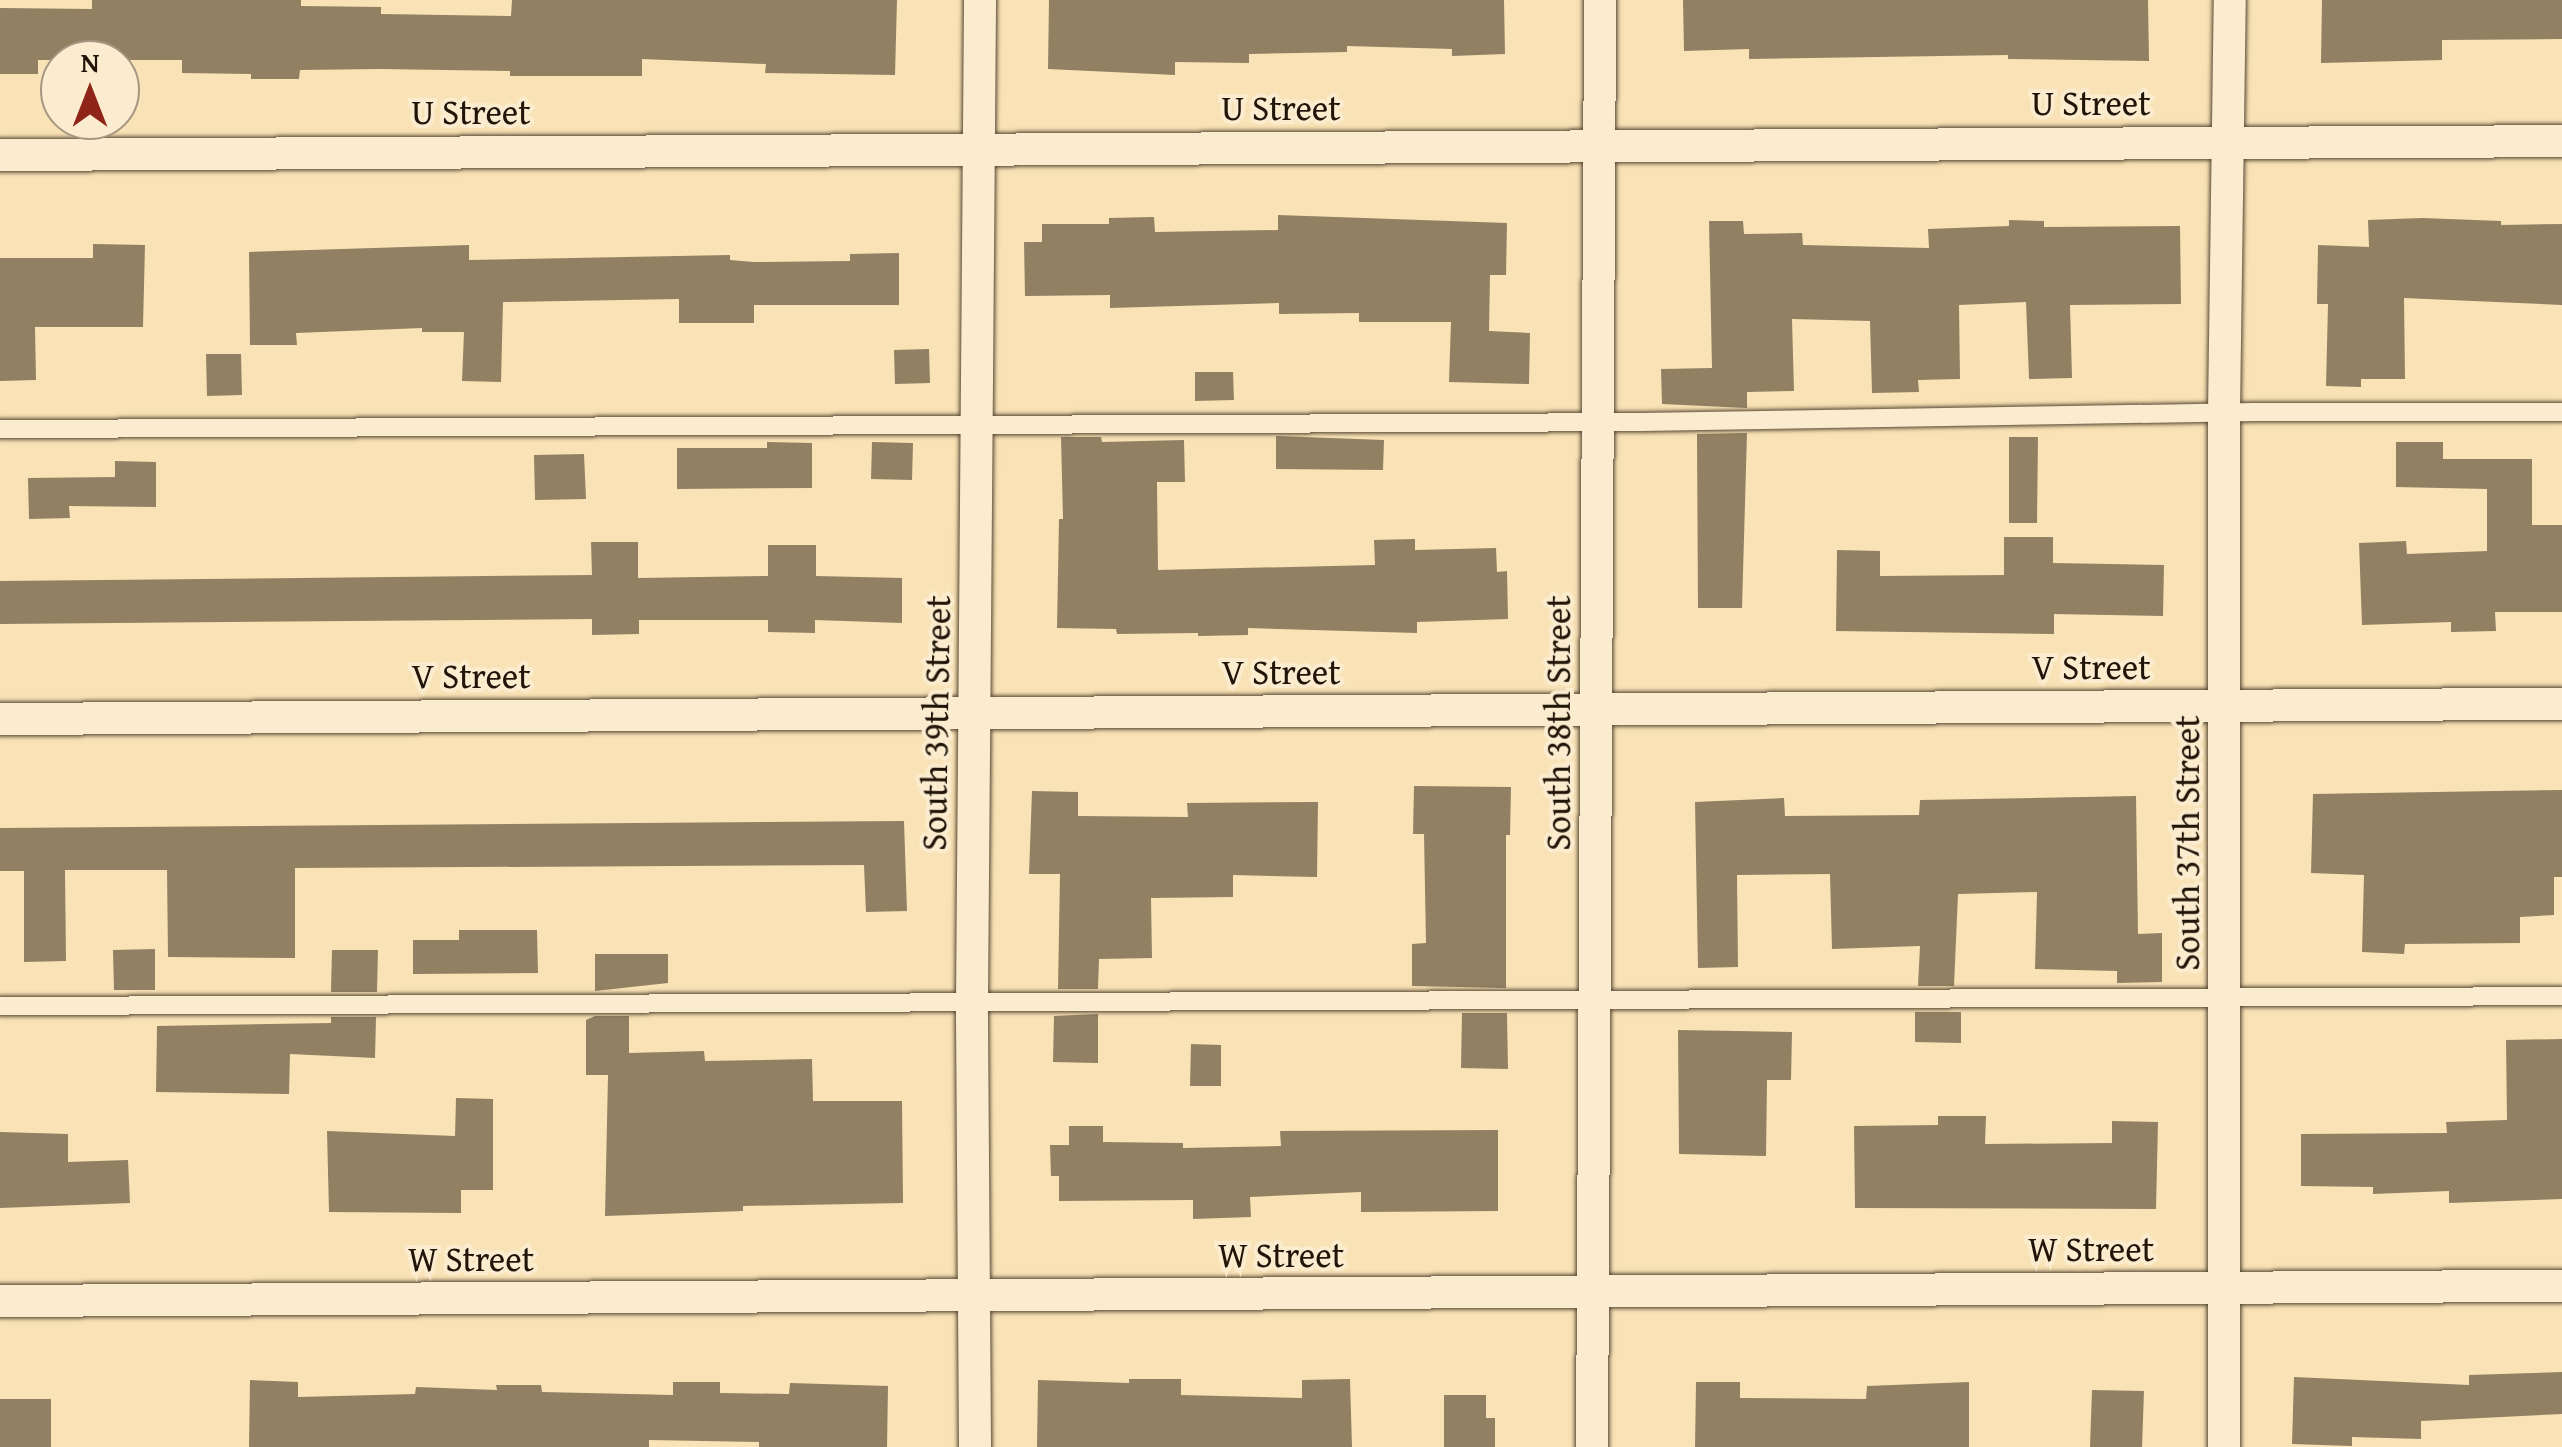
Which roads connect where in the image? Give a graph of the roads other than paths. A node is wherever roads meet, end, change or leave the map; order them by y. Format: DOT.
graph roads {
  1 [pos="980,0"];
  2 [pos="1600,0"];
  3 [pos="2230,0"];
  4 [pos="2562,141"];
  5 [pos="2230,143"];
  6 [pos="1600,146"];
  7 [pos="980,150"];
  8 [pos="0,155"];
  9 [pos="2224,412"];
  10 [pos="2562,412"];
  11 [pos="1599,422"];
  12 [pos="978,425"];
  13 [pos="0,429"];
  14 [pos="2562,704"];
  15 [pos="2227,706"];
  16 [pos="1599,711"];
  17 [pos="977,713"];
  18 [pos="0,720"];
  19 [pos="2226,996"];
  20 [pos="2562,996"];
  21 [pos="1595,998"];
  22 [pos="972,1000"];
  23 [pos="0,1006"];
  24 [pos="2562,1286"];
  25 [pos="2224,1288"];
  26 [pos="1592,1293"];
  27 [pos="975,1296"];
  28 [pos="0,1302"];
  29 [pos="974,1447"];
  30 [pos="1592,1447"];
  31 [pos="2224,1447"];
  1 -- 7 [label="street, South 39th Street"];
  2 -- 6 [label="street, South 38th Street"];
  3 -- 5 [label="street, South 37th Street"];
  4 -- 5 [label="street, U Street"];
  5 -- 6 [label="street, U Street"];
  5 -- 9 [label="street, South 37th Street"];
  6 -- 7 [label="street, U Street"];
  6 -- 11 [label="street, South 38th Street"];
  7 -- 8 [label="street, U Street"];
  7 -- 12 [label="street, South 39th Street"];
  9 -- 10 [label="lane"];
  9 -- 11 [label="lane"];
  9 -- 15 [label="street, South 37th Street"];
  11 -- 12 [label="lane"];
  11 -- 16 [label="street, South 38th Street"];
  12 -- 13 [label="lane"];
  12 -- 17 [label="street, South 39th Street"];
  14 -- 15 [label="street, V Street"];
  15 -- 16 [label="street, V Street"];
  15 -- 19 [label="street, South 37th Street"];
  16 -- 17 [label="street, V Street"];
  16 -- 21 [label="street, South 38th Street"];
  17 -- 18 [label="street, V Street"];
  17 -- 22 [label="street, South 39th Street"];
  19 -- 20 [label="lane"];
  19 -- 21 [label="lane"];
  19 -- 25 [label="street, South 37th Street"];
  21 -- 22 [label="lane"];
  21 -- 26 [label="street, South 38th Street"];
  22 -- 23 [label="lane"];
  22 -- 27 [label="street, South 39th Street"];
  24 -- 25 [label="street, W Street"];
  25 -- 26 [label="street, W Street"];
  25 -- 31 [label="street, South 37th Street"];
  26 -- 27 [label="street, W Street"];
  26 -- 30 [label="street, South 38th Street"];
  27 -- 28 [label="street, W Street"];
  27 -- 29 [label="street, South 39th Street"];
}
